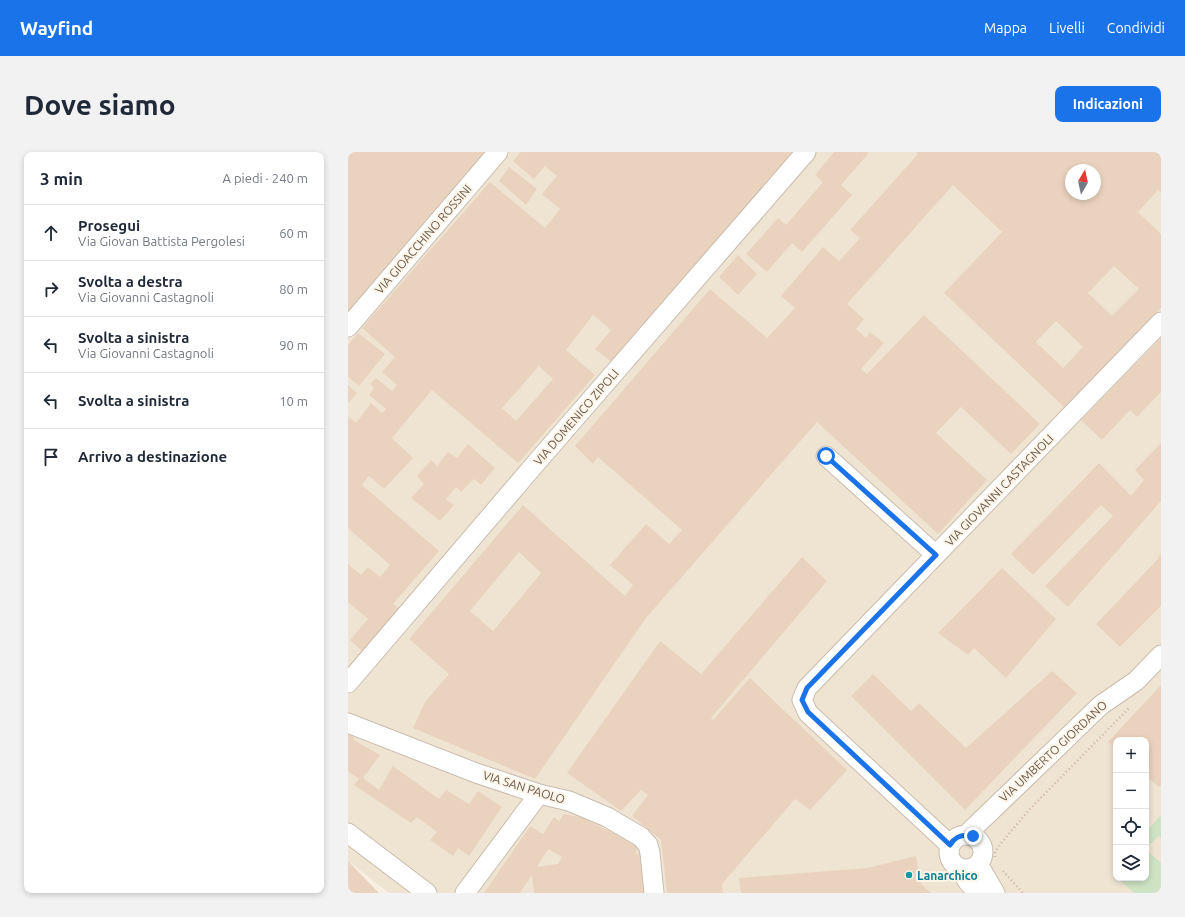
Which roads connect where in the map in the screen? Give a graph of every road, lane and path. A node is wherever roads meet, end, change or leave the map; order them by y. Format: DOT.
graph roads {
  1 [pos="498,152"];
  2 [pos="806,152"];
  3 [pos="1161,322"];
  4 [pos="348,327"];
  5 [pos="826,456"];
  6 [pos="936,555"];
  7 [pos="1161,655"];
  8 [pos="348,683"];
  9 [pos="1134,704"];
  10 [pos="348,723"];
  11 [pos="539,794"];
  12 [pos="348,833"];
  13 [pos="966,835"];
  14 [pos="950,845"];
  15 [pos="978,864"];
  16 [pos="1000,868"];
  17 [pos="427,893"];
  18 [pos="465,893"];
  19 [pos="654,893"];
  20 [pos="978,893"];
  21 [pos="995,893"];
  22 [pos="1023,893"];
  1 -- 4 [label="street, VIA GIOACCHINO ROSSINI"];
  2 -- 8 [label="street, VIA DOMENICO ZIPOLI"];
  3 -- 6 [label="street, VIA GIOVANNI CASTAGNOLI"];
  5 -- 6 [label="street"];
  6 -- 14 [label="street, VIA GIOVANNI CASTAGNOLI"];
  7 -- 13 [label="street, VIA UMBERTO GIORDANO"];
  9 -- 15 [label="path"];
  10 -- 11 [label="street, VIA SAN PAOLO"];
  11 -- 18 [label="street"];
  11 -- 19 [label="street, VIA SAN PAOLO"];
  12 -- 17 [label="street"];
  13 -- 14 [label="street"];
  13 -- 15 [label="street"];
  14 -- 15 [label="street"];
  15 -- 20 [label="street"];
  15 -- 21 [label="street"];
  16 -- 22 [label="path"];
}
